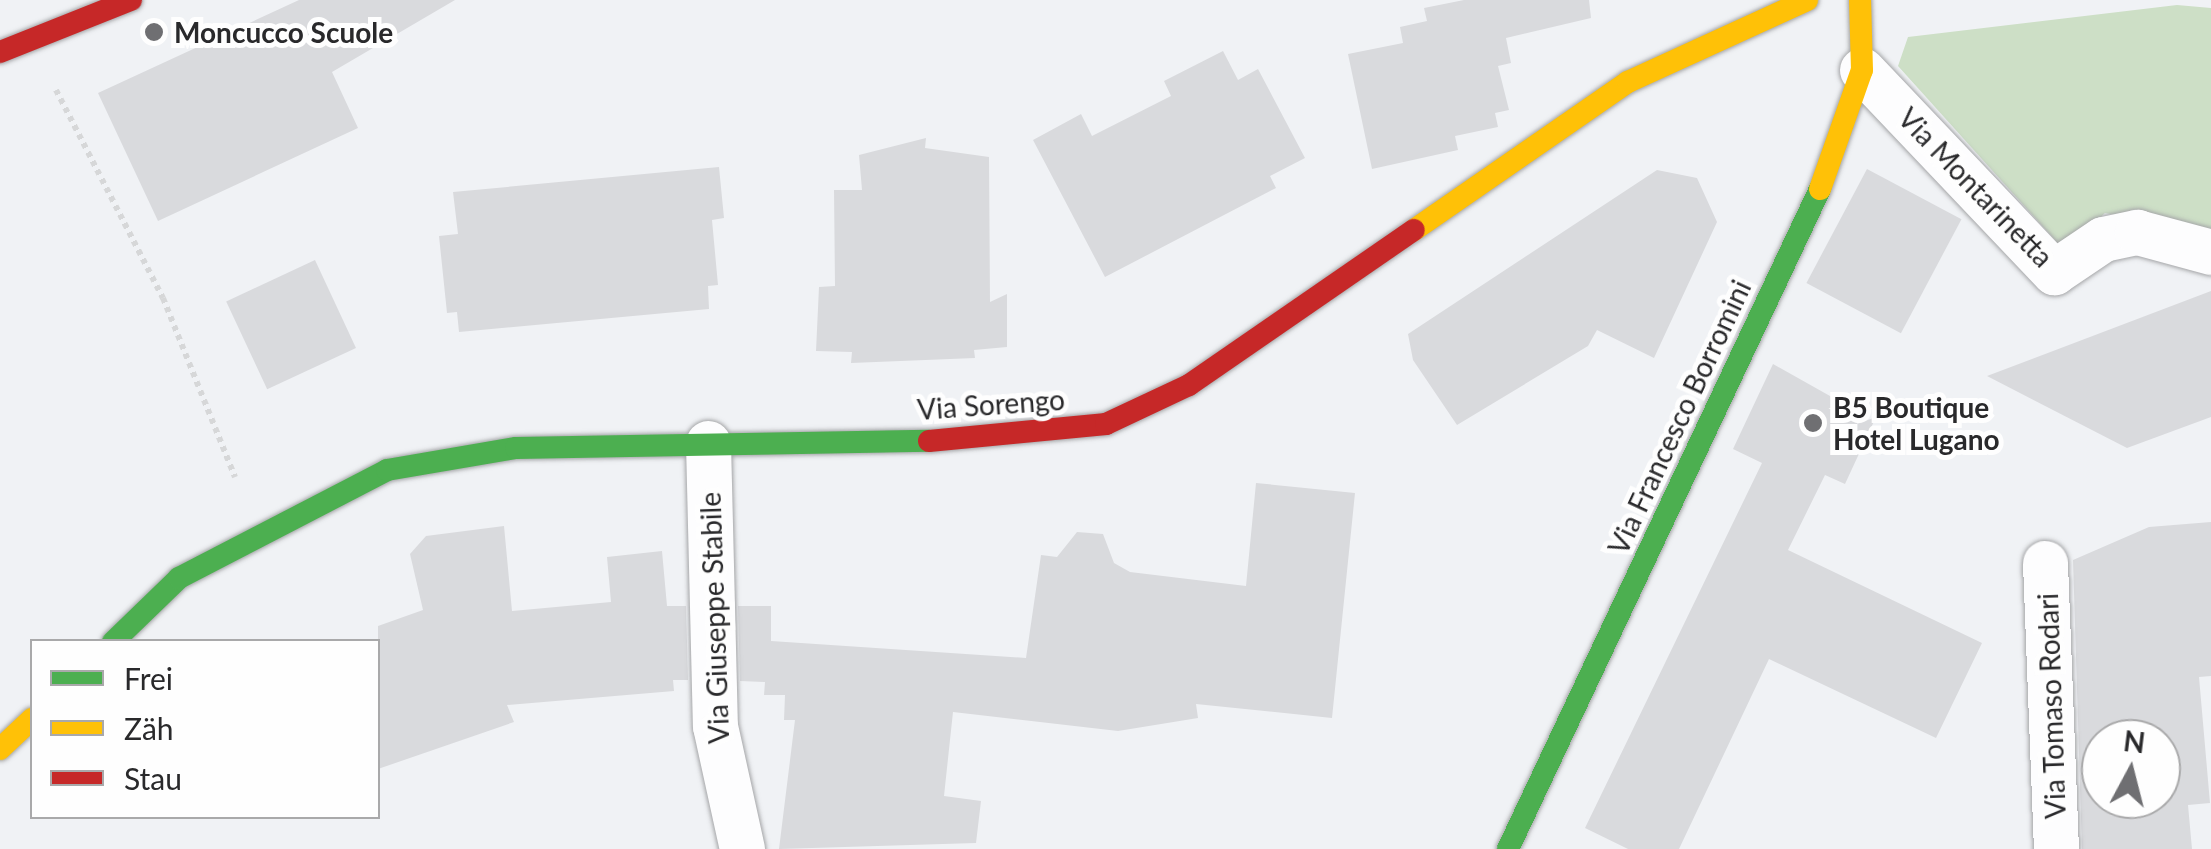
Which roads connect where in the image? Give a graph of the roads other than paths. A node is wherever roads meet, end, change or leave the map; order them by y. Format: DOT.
graph roads {
  1 [pos="132,0"];
  2 [pos="1807,0"];
  3 [pos="1860,0"];
  4 [pos="0,52"];
  5 [pos="1862,70"];
  6 [pos="2211,252"];
  7 [pos="708,443"];
  8 [pos="2045,563"];
  9 [pos="116,639"];
  10 [pos="30,721"];
  11 [pos="0,749"];
  12 [pos="742,849"];
  13 [pos="1508,849"];
  14 [pos="2056,849"];
  1 -- 4 [label="main road"];
  2 -- 7 [label="main road, Via Sorengo"];
  3 -- 5 [label="main road, Via Francesco Borromini"];
  5 -- 6 [label="street, Via Montarinetta"];
  5 -- 13 [label="main road, Via Francesco Borromini"];
  7 -- 9 [label="main road, Via Sorengo"];
  7 -- 12 [label="street, Via Giuseppe Stabile"];
  8 -- 14 [label="street, Via Tomaso Rodari"];
  10 -- 11 [label="main road"];
}
